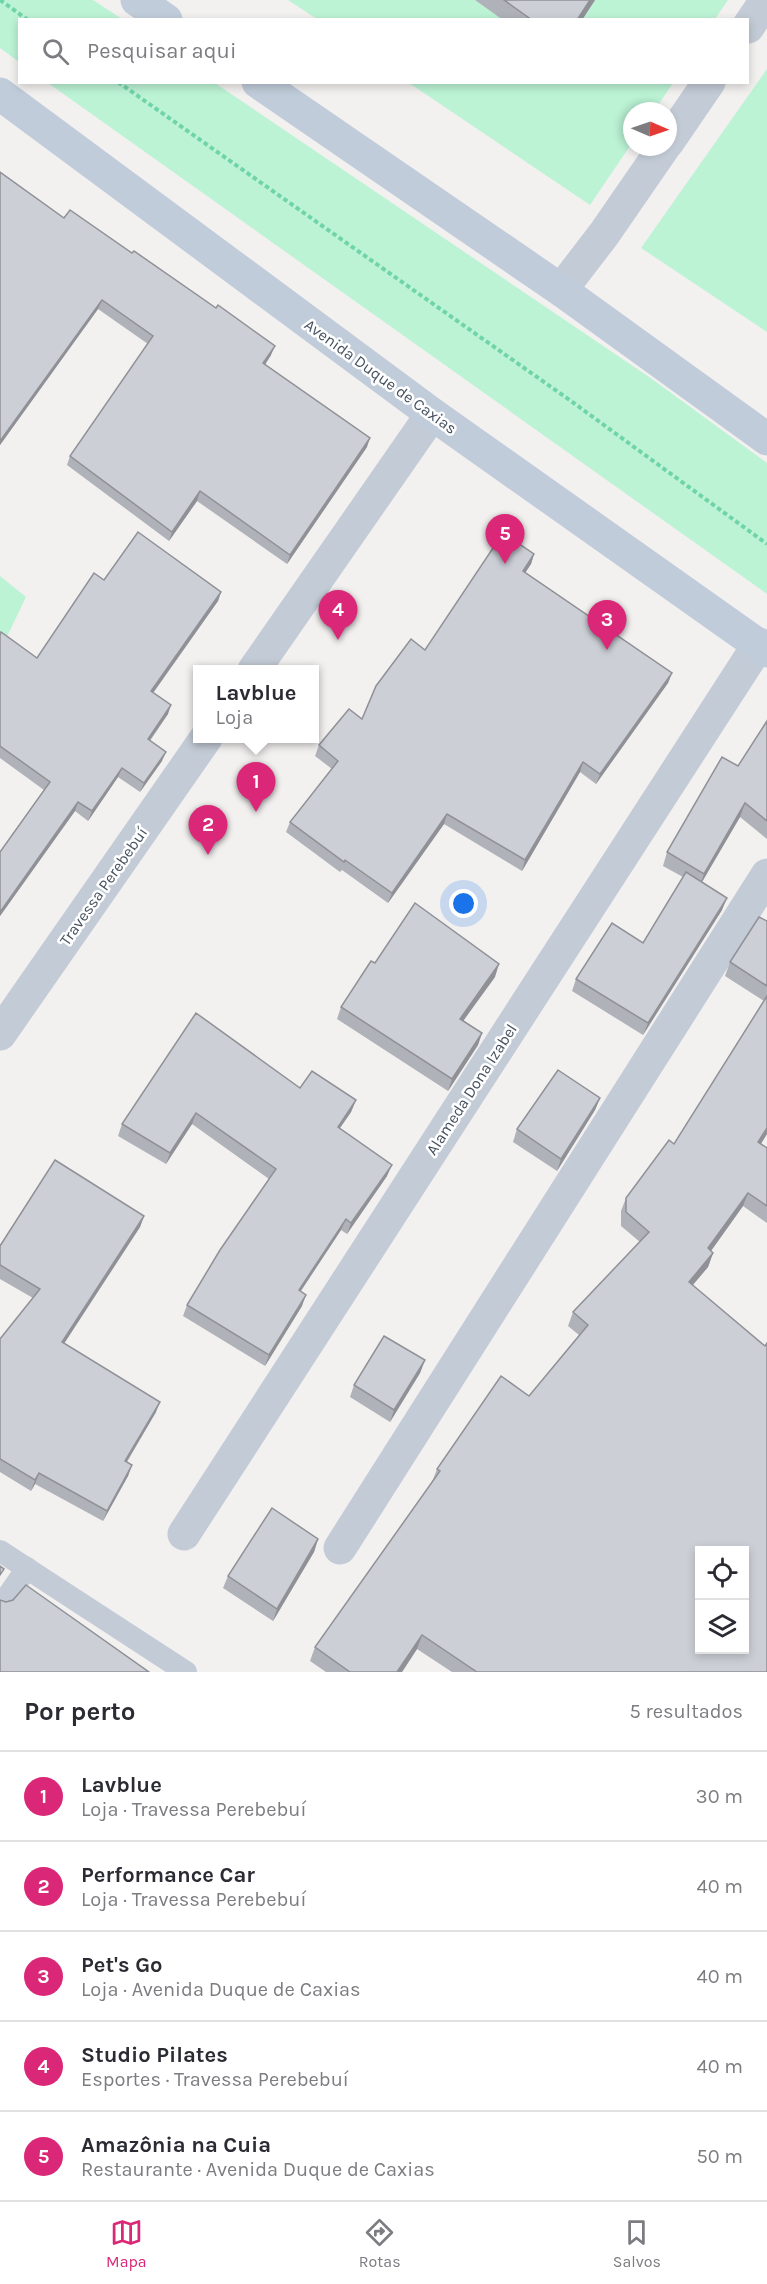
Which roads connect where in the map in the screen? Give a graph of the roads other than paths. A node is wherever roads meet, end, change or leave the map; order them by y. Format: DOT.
graph roads {
  1 [pos="137,0"];
  2 [pos="766,0"];
  3 [pos="163,18"];
  4 [pos="749,24"];
  5 [pos="261,84"];
  6 [pos="708,84"];
  7 [pos="0,94"];
  8 [pos="677,129"];
  9 [pos="658,156"];
  10 [pos="561,290"];
  11 [pos="432,414"];
  12 [pos="767,439"];
  13 [pos="763,648"];
  14 [pos="257,665"];
  15 [pos="203,743"];
  16 [pos="767,875"];
  17 [pos="0,1034"];
  18 [pos="184,1534"];
  19 [pos="340,1548"];
  20 [pos="0,1551"];
  21 [pos="27,1568"];
  22 [pos="0,1607"];
  23 [pos="186,1672"];
  1 -- 3 [label="main road"];
  2 -- 4 [label="street"];
  5 -- 10 [label="main road"];
  6 -- 8 [label="street"];
  7 -- 11 [label="main road, Avenida Duque de Caxias"];
  9 -- 10 [label="street"];
  10 -- 12 [label="main road"];
  11 -- 13 [label="main road, Avenida Duque de Caxias"];
  11 -- 14 [label="street"];
  13 -- 18 [label="street, Alameda Dona Izabel"];
  15 -- 17 [label="street, Travessa Perebebuí"];
  16 -- 19 [label="street"];
  20 -- 21 [label="lane"];
  21 -- 22 [label="lane"];
  21 -- 23 [label="lane"];
}
